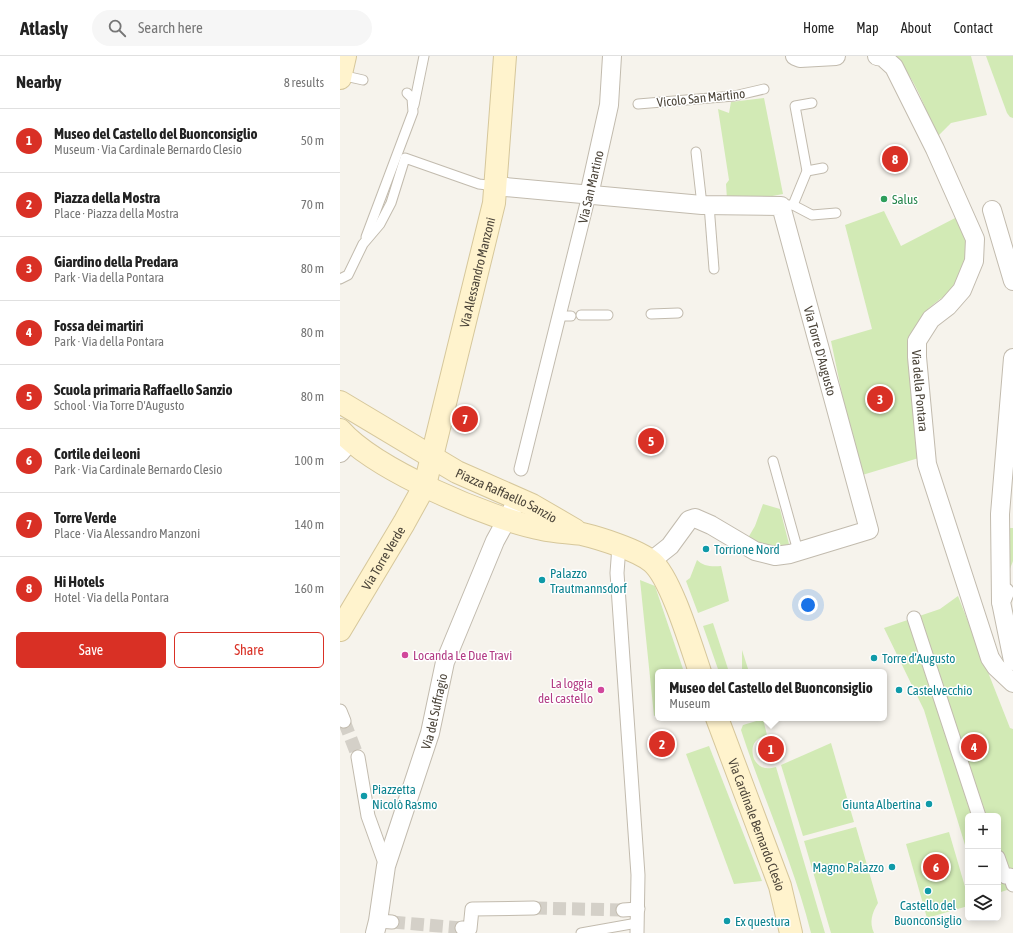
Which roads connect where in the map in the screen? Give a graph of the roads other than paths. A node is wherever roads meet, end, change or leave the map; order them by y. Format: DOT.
graph roads {
  1 [pos="424,56"];
  2 [pos="506,56"];
  3 [pos="612,56"];
  4 [pos="795,56"];
  5 [pos="836,56"];
  6 [pos="877,56"];
  7 [pos="342,70"];
  8 [pos="363,80"];
  9 [pos="764,89"];
  10 [pos="407,93"];
  11 [pos="812,103"];
  12 [pos="638,104"];
  13 [pos="414,107"];
  14 [pos="696,152"];
  15 [pos="823,168"];
  16 [pos="807,171"];
  17 [pos="495,186"];
  18 [pos="589,195"];
  19 [pos="706,205"];
  20 [pos="787,206"];
  21 [pos="992,210"];
  22 [pos="836,213"];
  23 [pos="363,244"];
  24 [pos="714,269"];
  25 [pos="340,279"];
  26 [pos="1013,281"];
  27 [pos="678,313"];
  28 [pos="651,314"];
  29 [pos="608,315"];
  30 [pos="571,316"];
  31 [pos="1013,358"];
  32 [pos="340,402"];
  33 [pos="343,442"];
  34 [pos="431,456"];
  35 [pos="773,461"];
  36 [pos="521,469"];
  37 [pos="425,485"];
  38 [pos="518,499"];
  39 [pos="506,520"];
  40 [pos="582,534"];
  41 [pos="619,546"];
  42 [pos="798,551"];
  43 [pos="652,562"];
  44 [pos="1013,574"];
  45 [pos="1001,602"];
  46 [pos="343,618"];
  47 [pos="914,618"];
  48 [pos="1013,661"];
  49 [pos="699,669"];
  50 [pos="1013,683"];
  51 [pos="718,721"];
  52 [pos="358,757"];
  53 [pos="979,813"];
  54 [pos="386,866"];
  55 [pos="1001,866"];
  56 [pos="1013,885"];
  57 [pos="534,908"];
  58 [pos="638,909"];
  59 [pos="623,910"];
  60 [pos="382,925"];
  61 [pos="462,928"];
  62 [pos="637,928"];
  63 [pos="581,933"];
  64 [pos="791,933"];
  1 -- 13 [label="lane"];
  2 -- 17 [label="main road, Via Alessandro Manzoni"];
  3 -- 18 [label="street, Via San Martino"];
  4 -- 5 [label="street"];
  6 -- 50 [label="street, Via della Pontara"];
  7 -- 8 [label="lane"];
  9 -- 12 [label="lane, Vicolo San Martino"];
  10 -- 13 [label="lane"];
  11 -- 16 [label="lane"];
  13 -- 23 [label="lane"];
  14 -- 19 [label="lane"];
  15 -- 16 [label="lane"];
  16 -- 20 [label="lane"];
  17 -- 18 [label="street"];
  17 -- 23 [label="lane"];
  17 -- 34 [label="main road, Via Alessandro Manzoni"];
  18 -- 19 [label="street"];
  18 -- 30 [label="street, Via San Martino"];
  19 -- 20 [label="street"];
  19 -- 24 [label="lane"];
  20 -- 22 [label="lane"];
  20 -- 42 [label="street, Via Torre D'Augusto"];
  21 -- 26 [label="street"];
  23 -- 25 [label="lane"];
  27 -- 28 [label="lane"];
  29 -- 30 [label="lane"];
  30 -- 36 [label="street, Via San Martino"];
  31 -- 45 [label="street"];
  32 -- 34 [label="main road, Piazza Raffaello Sanzio"];
  33 -- 37 [label="main road, Piazza Raffaello Sanzio"];
  34 -- 37 [label="main road, Via Alessandro Manzoni"];
  34 -- 38 [label="main road, Piazza Raffaello Sanzio"];
  35 -- 42 [label="lane"];
  37 -- 39 [label="main road, Piazza Raffaello Sanzio"];
  37 -- 46 [label="main road, Via Torre Verde"];
  38 -- 39 [label="street, Via del Suffragio"];
  38 -- 40 [label="main road, Piazza Raffaello Sanzio"];
  39 -- 40 [label="main road, Piazza Raffaello Sanzio"];
  39 -- 54 [label="street, Via del Suffragio"];
  40 -- 41 [label="main road, Piazza Raffaello Sanzio"];
  41 -- 43 [label="main road"];
  41 -- 58 [label="street"];
  42 -- 43 [label="street, Via Torre D'Augusto"];
  43 -- 49 [label="main road"];
  44 -- 45 [label="street"];
  45 -- 48 [label="street"];
  47 -- 53 [label="street"];
  51 -- 64 [label="main road, Via Cardinale Bernardo Clesio"];
  52 -- 54 [label="street"];
  54 -- 60 [label="street, Via del Suffragio"];
  55 -- 56 [label="street"];
  57 -- 61 [label="street"];
  58 -- 59 [label="street"];
  58 -- 62 [label="street"];
  62 -- 63 [label="lane"];
}
